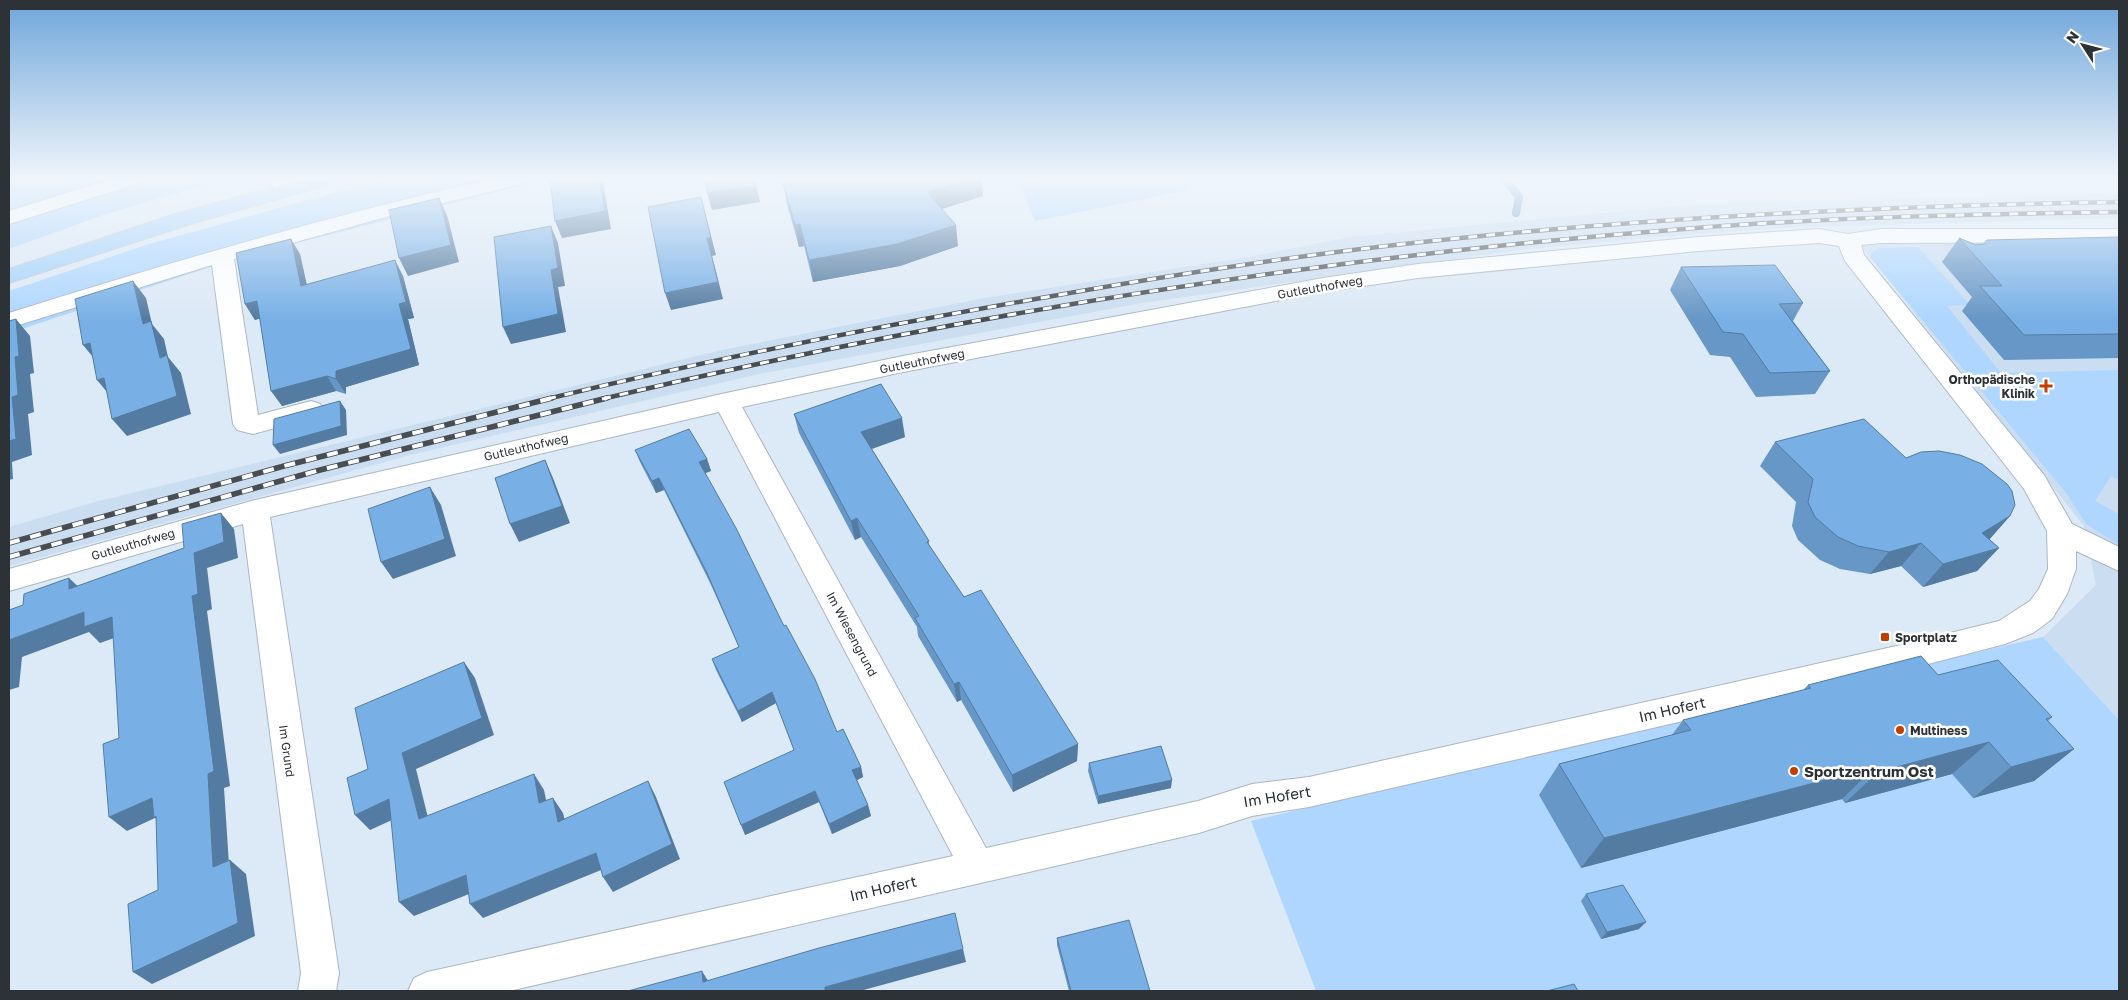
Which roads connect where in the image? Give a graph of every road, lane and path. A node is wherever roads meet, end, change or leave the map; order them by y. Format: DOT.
graph roads {
  1 [pos="163,226"];
  2 [pos="324,226"];
  3 [pos="2066,234"];
  4 [pos="2119,235"];
  5 [pos="1851,241"];
  6 [pos="222,255"];
  7 [pos="1954,256"];
  8 [pos="9,276"];
  9 [pos="9,321"];
  10 [pos="726,402"];
  11 [pos="329,405"];
  12 [pos="255,510"];
  13 [pos="2061,532"];
  14 [pos="2119,560"];
  15 [pos="9,580"];
  16 [pos="977,866"];
  17 [pos="317,991"];
  18 [pos="427,991"];
  1 -- 8 [label="main road"];
  2 -- 6 [label="street"];
  3 -- 4 [label="street"];
  3 -- 5 [label="street"];
  3 -- 7 [label="street"];
  5 -- 10 [label="street, Gutleuthofweg"];
  5 -- 13 [label="street"];
  6 -- 9 [label="street"];
  6 -- 11 [label="street"];
  10 -- 12 [label="street, Gutleuthofweg"];
  10 -- 16 [label="street, Im Wiesengrund"];
  12 -- 15 [label="street, Gutleuthofweg"];
  12 -- 17 [label="street, Im Grund"];
  13 -- 14 [label="street"];
  13 -- 16 [label="street, Im Hofert"];
  16 -- 18 [label="street, Im Hofert"];
}
